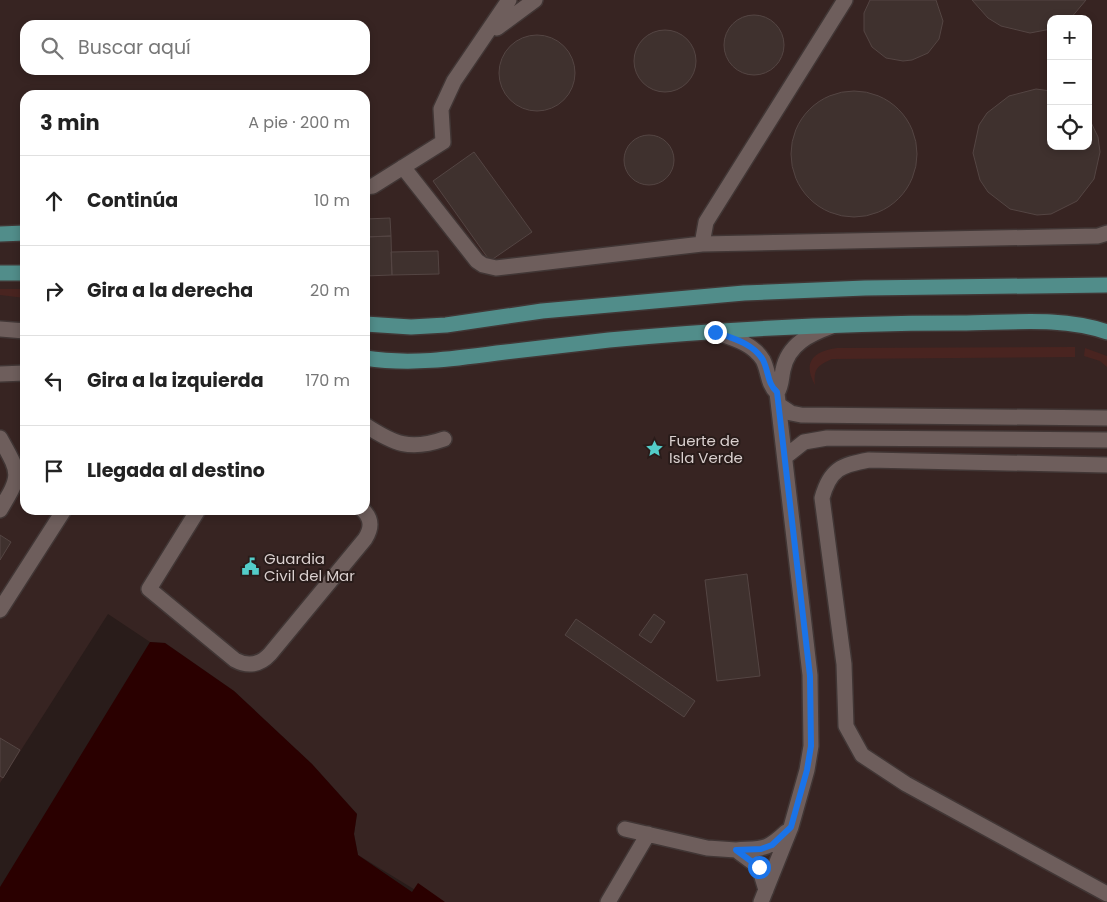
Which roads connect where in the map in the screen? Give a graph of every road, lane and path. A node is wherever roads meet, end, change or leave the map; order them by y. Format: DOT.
graph roads {
  1 [pos="509,0"];
  2 [pos="535,0"];
  3 [pos="844,0"];
  4 [pos="488,34"];
  5 [pos="403,167"];
  6 [pos="370,186"];
  7 [pos="20,233"];
  8 [pos="1107,233"];
  9 [pos="0,234"];
  10 [pos="702,244"];
  11 [pos="0,273"];
  12 [pos="20,273"];
  13 [pos="1107,285"];
  14 [pos="370,324"];
  15 [pos="833,325"];
  16 [pos="0,330"];
  17 [pos="20,331"];
  18 [pos="715,332"];
  19 [pos="1107,332"];
  20 [pos="370,358"];
  21 [pos="20,373"];
  22 [pos="0,374"];
  23 [pos="778,399"];
  24 [pos="1107,418"];
  25 [pos="370,428"];
  26 [pos="0,438"];
  27 [pos="444,439"];
  28 [pos="1107,440"];
  29 [pos="785,457"];
  30 [pos="1107,465"];
  31 [pos="0,510"];
  32 [pos="61,515"];
  33 [pos="195,515"];
  34 [pos="366,515"];
  35 [pos="0,610"];
  36 [pos="791,827"];
  37 [pos="625,829"];
  38 [pos="648,834"];
  39 [pos="736,850"];
  40 [pos="1107,894"];
  41 [pos="763,896"];
  42 [pos="608,902"];
  1 -- 4 [label="street"];
  2 -- 4 [label="street"];
  3 -- 10 [label="street"];
  4 -- 5 [label="street"];
  5 -- 6 [label="street"];
  5 -- 10 [label="street"];
  7 -- 9 [label="main road"];
  8 -- 10 [label="street"];
  11 -- 12 [label="main road"];
  13 -- 14 [label="main road"];
  15 -- 18 [label="main road"];
  15 -- 19 [label="main road"];
  15 -- 23 [label="street"];
  16 -- 17 [label="street"];
  18 -- 20 [label="main road"];
  18 -- 23 [label="street"];
  21 -- 22 [label="street"];
  23 -- 24 [label="street"];
  23 -- 29 [label="street"];
  25 -- 27 [label="street"];
  26 -- 31 [label="street"];
  28 -- 29 [label="street"];
  29 -- 36 [label="street"];
  30 -- 40 [label="street"];
  32 -- 35 [label="street"];
  33 -- 34 [label="street"];
  36 -- 39 [label="street"];
  36 -- 41 [label="street"];
  37 -- 38 [label="street"];
  38 -- 39 [label="street"];
  38 -- 42 [label="street"];
  39 -- 41 [label="street"];
}
